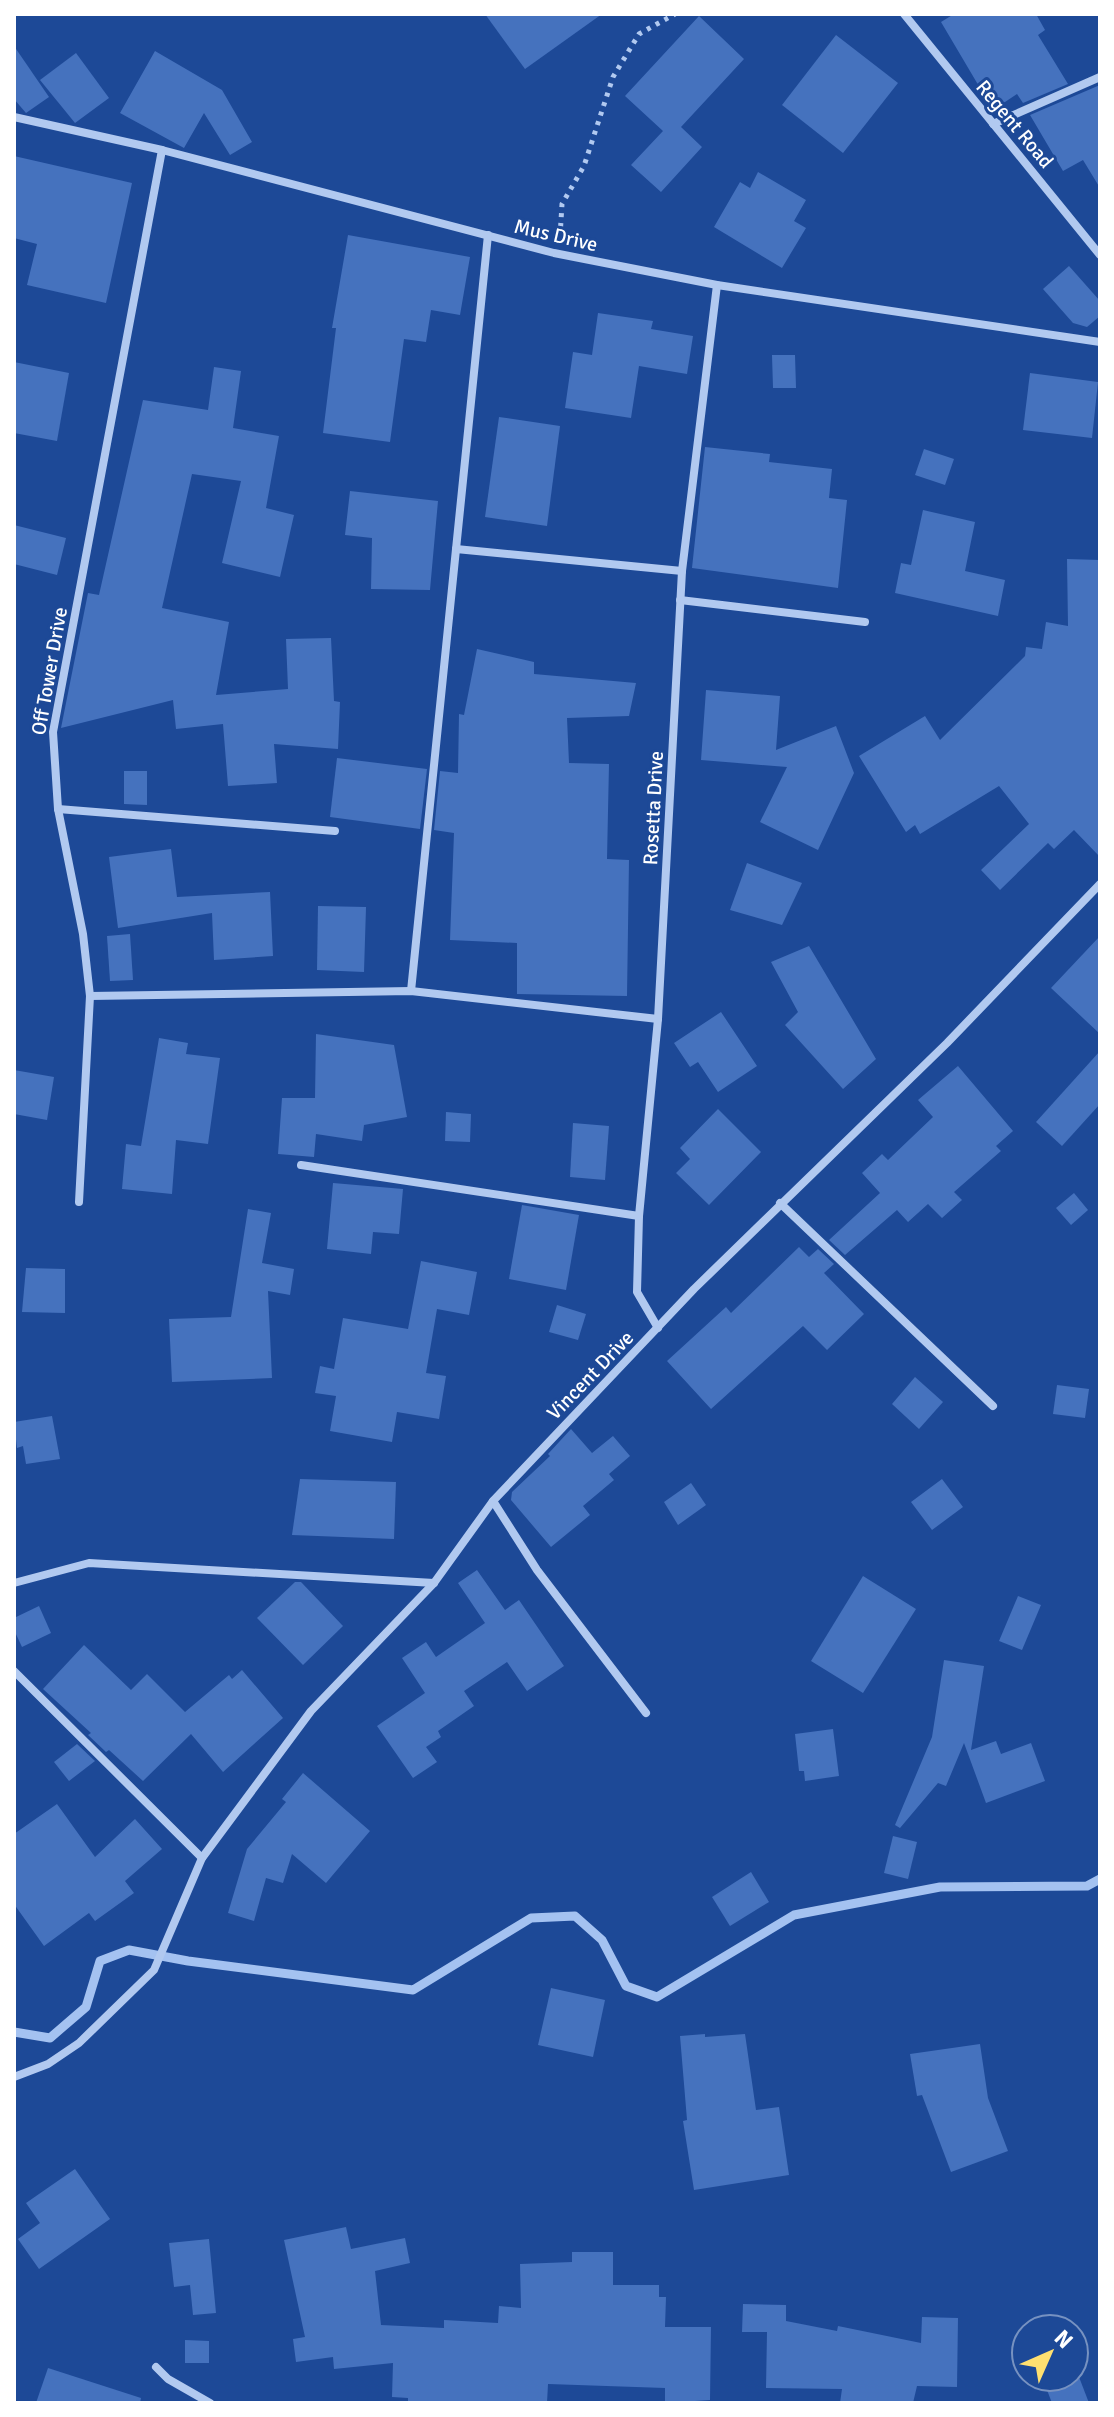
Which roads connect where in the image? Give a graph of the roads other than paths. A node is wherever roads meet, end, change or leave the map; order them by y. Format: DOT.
graph roads {
  1 [pos="904,14"];
  2 [pos="1100,77"];
  3 [pos="14,117"];
  4 [pos="993,124"];
  5 [pos="162,150"];
  6 [pos="488,235"];
  7 [pos="1100,255"];
  8 [pos="717,285"];
  9 [pos="1100,342"];
  10 [pos="456,549"];
  11 [pos="682,571"];
  12 [pos="680,600"];
  13 [pos="865,622"];
  14 [pos="58,809"];
  15 [pos="335,831"];
  16 [pos="1100,884"];
  17 [pos="411,991"];
  18 [pos="90,996"];
  19 [pos="658,1019"];
  20 [pos="301,1165"];
  21 [pos="79,1202"];
  22 [pos="780,1203"];
  23 [pos="639,1216"];
  24 [pos="658,1328"];
  25 [pos="993,1406"];
  26 [pos="493,1501"];
  27 [pos="14,1583"];
  28 [pos="434,1583"];
  29 [pos="14,1671"];
  30 [pos="646,1713"];
  31 [pos="202,1858"];
  32 [pos="14,2077"];
  33 [pos="156,2367"];
  34 [pos="210,2403"];
  1 -- 4 [label="street, Regent Road"];
  2 -- 4 [label="street"];
  3 -- 5 [label="street, Mus Drive"];
  4 -- 7 [label="street, Regent Road"];
  5 -- 6 [label="street, Mus Drive"];
  5 -- 14 [label="street, Off Tower Drive"];
  6 -- 8 [label="street, Mus Drive"];
  6 -- 10 [label="street"];
  8 -- 9 [label="street, Mus Drive"];
  8 -- 11 [label="street, Rosetta Drive"];
  10 -- 11 [label="street"];
  10 -- 17 [label="street"];
  11 -- 12 [label="street, Rosetta Drive"];
  12 -- 13 [label="street"];
  12 -- 19 [label="street, Rosetta Drive"];
  14 -- 15 [label="street"];
  14 -- 18 [label="street, Off Tower Drive"];
  16 -- 22 [label="street, Vincent Drive"];
  17 -- 18 [label="street"];
  17 -- 19 [label="street"];
  18 -- 21 [label="street, Off Tower Drive"];
  19 -- 23 [label="street, Rosetta Drive"];
  20 -- 23 [label="street"];
  22 -- 24 [label="street, Vincent Drive"];
  22 -- 25 [label="street"];
  23 -- 24 [label="street, Rosetta Drive"];
  24 -- 26 [label="street, Vincent Drive"];
  26 -- 28 [label="street, Vincent Drive"];
  26 -- 30 [label="street"];
  27 -- 28 [label="street"];
  28 -- 31 [label="street, Vincent Drive"];
  29 -- 31 [label="street"];
  31 -- 32 [label="street, Vincent Drive"];
  33 -- 34 [label="street"];
}
